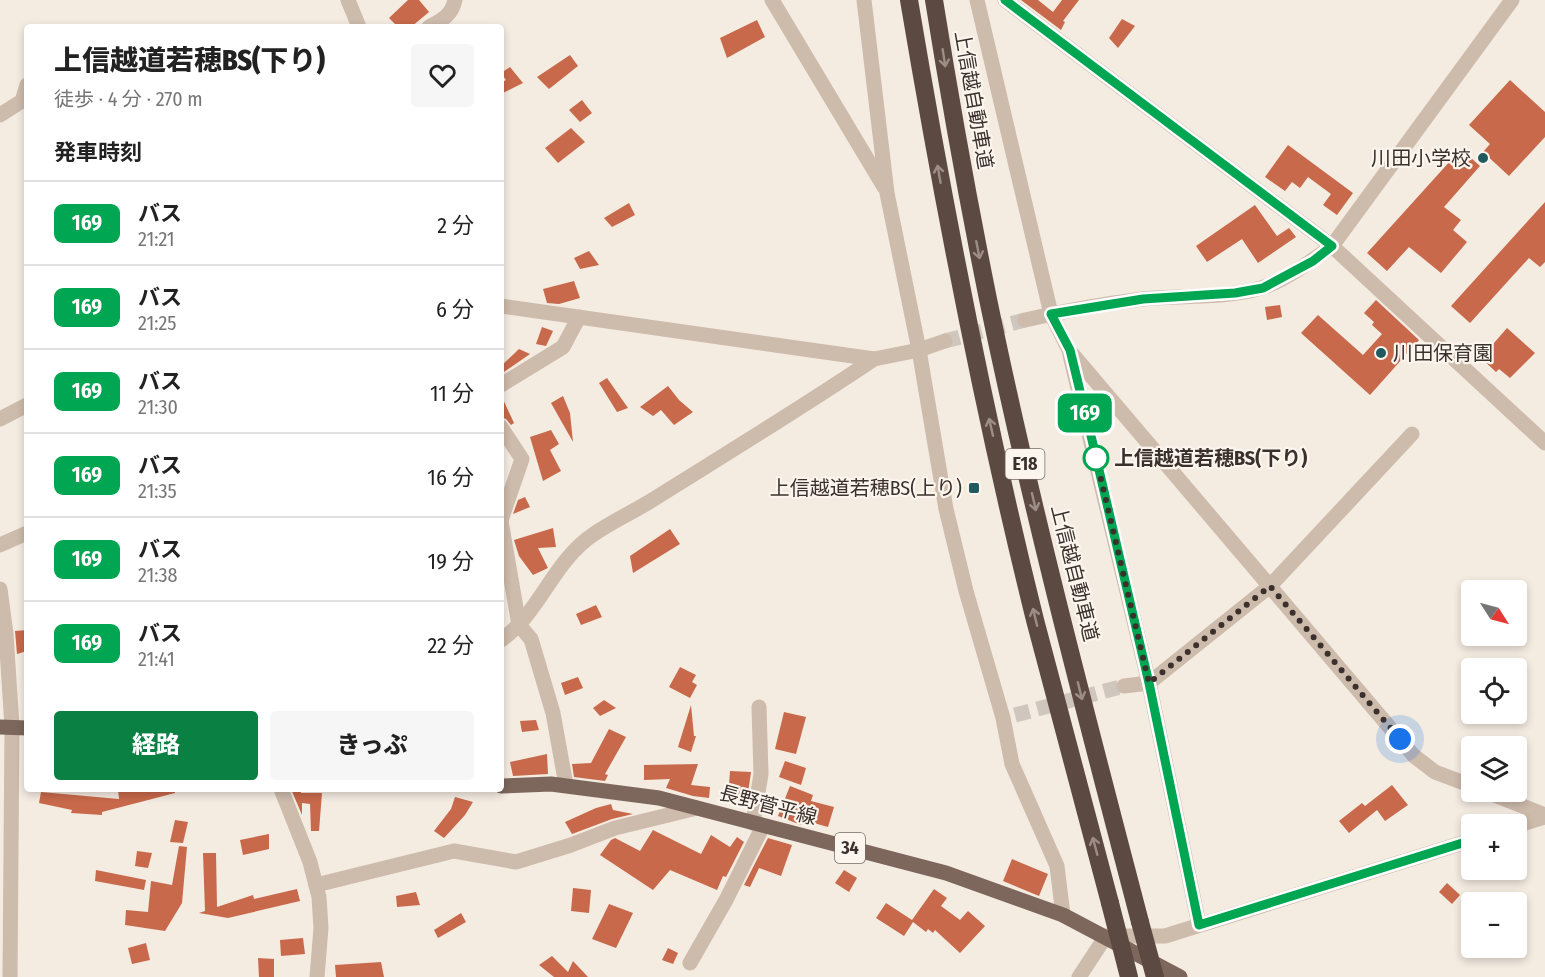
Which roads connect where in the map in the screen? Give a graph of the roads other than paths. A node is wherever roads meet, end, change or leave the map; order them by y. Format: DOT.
graph roads {
  1 [pos="348,0"];
  2 [pos="455,0"];
  3 [pos="772,0"];
  4 [pos="864,0"];
  5 [pos="909,0"];
  6 [pos="934,0"];
  7 [pos="977,0"];
  8 [pos="1005,0"];
  9 [pos="1512,0"];
  10 [pos="358,24"];
  11 [pos="434,24"];
  12 [pos="24,95"];
  13 [pos="0,115"];
  14 [pos="887,193"];
  15 [pos="1332,246"];
  16 [pos="504,306"];
  17 [pos="1051,314"];
  18 [pos="579,317"];
  19 [pos="1025,320"];
  20 [pos="945,341"];
  21 [pos="919,350"];
  22 [pos="1070,350"];
  23 [pos="874,359"];
  24 [pos="504,383"];
  25 [pos="24,407"];
  26 [pos="0,419"];
  27 [pos="1412,434"];
  28 [pos="504,435"];
  29 [pos="1545,443"];
  30 [pos="504,512"];
  31 [pos="24,534"];
  32 [pos="504,538"];
  33 [pos="0,545"];
  34 [pos="1270,586"];
  35 [pos="0,589"];
  36 [pos="519,625"];
  37 [pos="504,638"];
  38 [pos="1149,683"];
  39 [pos="1124,686"];
  40 [pos="759,707"];
  41 [pos="13,727"];
  42 [pos="1461,782"];
  43 [pos="566,785"];
  44 [pos="504,786"];
  45 [pos="282,792"];
  46 [pos="1511,802"];
  47 [pos="697,808"];
  48 [pos="1545,816"];
  49 [pos="1527,822"];
  50 [pos="758,824"];
  51 [pos="1461,843"];
  52 [pos="316,885"];
  53 [pos="1063,915"];
  54 [pos="1199,925"];
  55 [pos="1106,936"];
  56 [pos="690,963"];
  57 [pos="10,977"];
  58 [pos="317,977"];
  59 [pos="1079,977"];
  60 [pos="1129,977"];
  61 [pos="1155,977"];
  62 [pos="1180,977"];
  1 -- 10 [label="street"];
  2 -- 11 [label="street"];
  3 -- 14 [label="street"];
  4 -- 14 [label="street"];
  60 -- 5 [label="highway, E18, one-way, bridge"];
  6 -- 61 [label="highway, 上信越自動車道 / E18, one-way, bridge"];
  7 -- 17 [label="street"];
  8 -- 15 [label="street"];
  9 -- 15 [label="street"];
  12 -- 13 [label="street"];
  14 -- 21 [label="street"];
  15 -- 17 [label="street"];
  15 -- 29 [label="street"];
  16 -- 18 [label="street"];
  17 -- 19 [label="street"];
  17 -- 22 [label="street"];
  18 -- 23 [label="street"];
  18 -- 24 [label="street"];
  20 -- 21 [label="street"];
  21 -- 23 [label="street"];
  21 -- 53 [label="street"];
  22 -- 34 [label="street"];
  22 -- 38 [label="street"];
  23 -- 36 [label="street"];
  25 -- 26 [label="street"];
  27 -- 34 [label="street"];
  28 -- 30 [label="street"];
  31 -- 33 [label="street"];
  32 -- 36 [label="street"];
  34 -- 38 [label="street"];
  34 -- 42 [label="street"];
  35 -- 41 [label="street"];
  36 -- 37 [label="street"];
  36 -- 43 [label="street"];
  38 -- 39 [label="street"];
  38 -- 54 [label="street"];
  40 -- 50 [label="street"];
  41 -- 57 [label="street"];
  43 -- 44 [label="main road, 長野菅平線 / 34"];
  43 -- 47 [label="main road, 長野菅平線 / 34"];
  45 -- 52 [label="street"];
  46 -- 48 [label="street"];
  47 -- 50 [label="main road, 長野菅平線 / 34"];
  47 -- 52 [label="street"];
  48 -- 49 [label="street"];
  50 -- 53 [label="main road, 長野菅平線 / 34"];
  50 -- 56 [label="street"];
  51 -- 54 [label="street"];
  52 -- 58 [label="street"];
  53 -- 55 [label="main road, 長野菅平線 / 34"];
  54 -- 55 [label="street"];
  55 -- 59 [label="street"];
  55 -- 62 [label="main road, 長野菅平線 / 34"];
}
